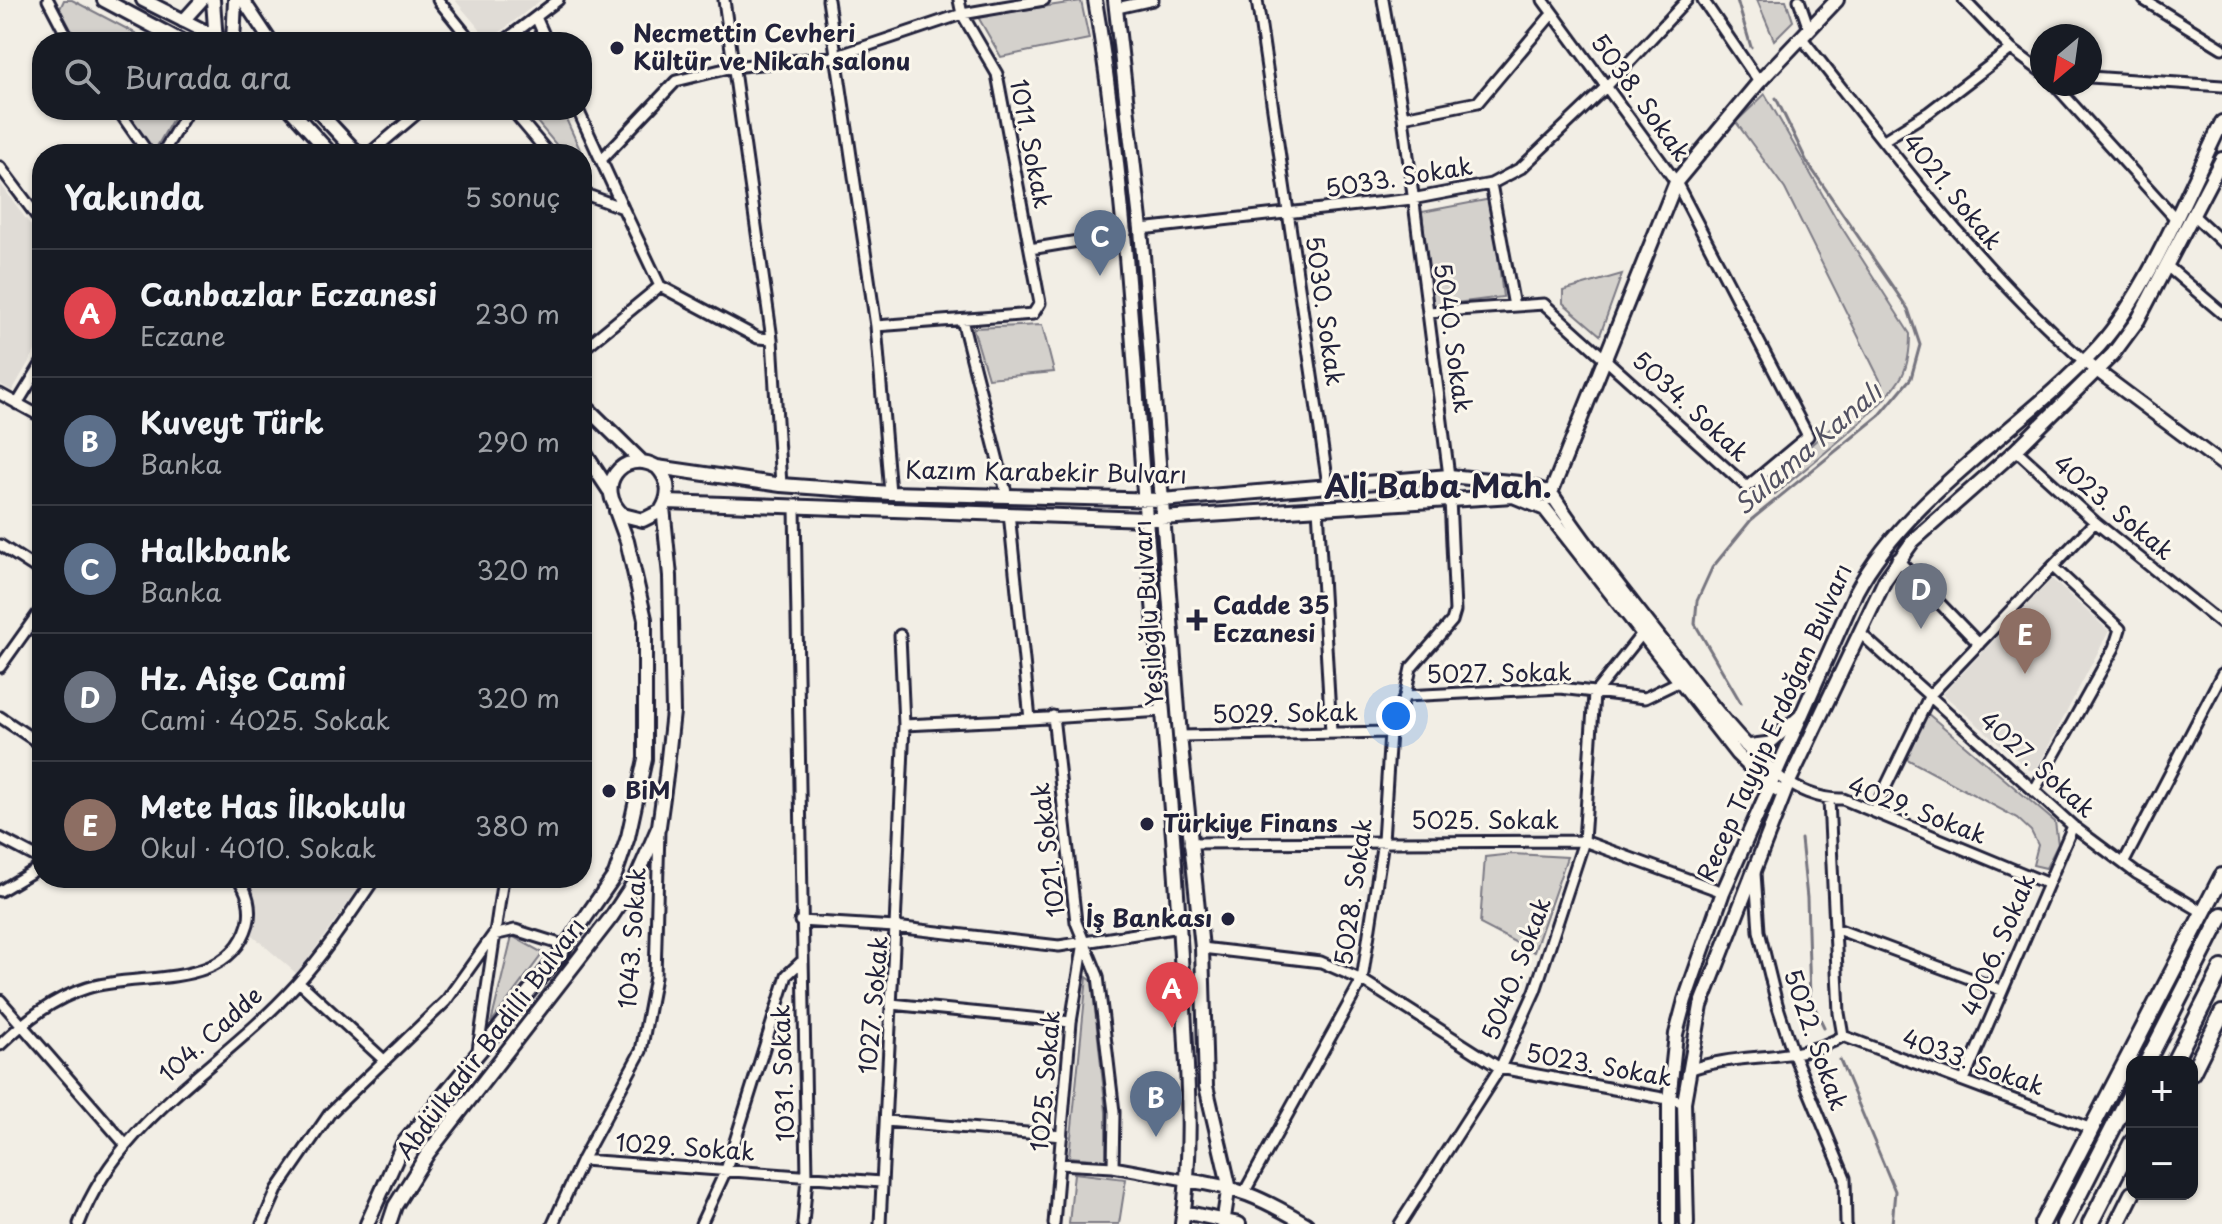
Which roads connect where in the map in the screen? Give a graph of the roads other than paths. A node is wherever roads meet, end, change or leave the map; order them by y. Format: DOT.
graph roads {
  1 [pos="48,0"];
  2 [pos="104,0"];
  3 [pos="143,0"];
  4 [pos="202,0"];
  5 [pos="213,0"];
  6 [pos="235,0"];
  7 [pos="243,0"];
  8 [pos="438,0"];
  9 [pos="558,0"];
  10 [pos="724,0"];
  11 [pos="828,0"];
  12 [pos="959,0"];
  13 [pos="1044,0"];
  14 [pos="1095,0"];
  15 [pos="1153,0"];
  16 [pos="1257,0"];
  17 [pos="1383,0"];
  18 [pos="1543,0"];
  19 [pos="1687,0"];
  20 [pos="1703,0"];
  21 [pos="1799,0"];
  22 [pos="1837,0"];
  23 [pos="1964,0"];
  24 [pos="2144,0"];
  25 [pos="1116,4"];
  26 [pos="962,14"];
  27 [pos="1552,14"];
  28 [pos="536,17"];
  29 [pos="183,21"];
  30 [pos="65,32"];
  31 [pos="164,32"];
  32 [pos="203,32"];
  33 [pos="218,32"];
  34 [pos="233,32"];
  35 [pos="264,32"];
  36 [pos="464,32"];
  37 [pos="516,32"];
  38 [pos="543,32"];
  39 [pos="1805,33"];
  40 [pos="2222,48"];
  41 [pos="2011,49"];
  42 [pos="837,56"];
  43 [pos="2030,63"];
  44 [pos="733,67"];
  45 [pos="2102,78"];
  46 [pos="1759,82"];
  47 [pos="1607,86"];
  48 [pos="2222,86"];
  49 [pos="2065,96"];
  50 [pos="1403,117"];
  51 [pos="125,120"];
  52 [pos="182,120"];
  53 [pos="300,120"];
  54 [pos="328,120"];
  55 [pos="409,120"];
  56 [pos="520,120"];
  57 [pos="583,120"];
  58 [pos="2222,122"];
  59 [pos="1884,140"];
  60 [pos="142,144"];
  61 [pos="168,144"];
  62 [pos="322,144"];
  63 [pos="349,144"];
  64 [pos="381,144"];
  65 [pos="541,144"];
  66 [pos="2222,159"];
  67 [pos="601,160"];
  68 [pos="0,167"];
  69 [pos="1676,182"];
  70 [pos="1491,184"];
  71 [pos="592,197"];
  72 [pos="1412,199"];
  73 [pos="623,208"];
  74 [pos="32,210"];
  75 [pos="1291,214"];
  76 [pos="2194,216"];
  77 [pos="2175,218"];
  78 [pos="1141,229"];
  79 [pos="1126,233"];
  80 [pos="2222,242"];
  81 [pos="1030,249"];
  82 [pos="2167,266"];
  83 [pos="660,286"];
  84 [pos="1514,306"];
  85 [pos="1429,312"];
  86 [pos="2222,313"];
  87 [pos="962,320"];
  88 [pos="876,326"];
  89 [pos="772,339"];
  90 [pos="592,342"];
  91 [pos="1605,356"];
  92 [pos="2084,361"];
  93 [pos="2098,372"];
  94 [pos="32,379"];
  95 [pos="0,394"];
  96 [pos="17,404"];
  97 [pos="32,412"];
  98 [pos="592,413"];
  99 [pos="2016,450"];
  100 [pos="640,460"];
  101 [pos="592,464"];
  102 [pos="2222,464"];
  103 [pos="657,467"];
  104 [pos="1449,476"];
  105 [pos="781,485"];
  106 [pos="1328,485"];
  107 [pos="1747,487"];
  108 [pos="609,490"];
  109 [pos="890,493"];
  110 [pos="1551,493"];
  111 [pos="1007,496"];
  112 [pos="1450,498"];
  113 [pos="1144,499"];
  114 [pos="1162,500"];
  115 [pos="665,504"];
  116 [pos="1318,507"];
  117 [pos="615,508"];
  118 [pos="795,508"];
  119 [pos="1545,509"];
  120 [pos="1009,513"];
  121 [pos="1164,517"];
  122 [pos="1145,519"];
  123 [pos="2095,522"];
  124 [pos="0,545"];
  125 [pos="1897,559"];
  126 [pos="32,566"];
  127 [pos="2054,568"];
  128 [pos="32,622"];
  129 [pos="2222,624"];
  130 [pos="1645,629"];
  131 [pos="1860,633"];
  132 [pos="900,635"];
  133 [pos="1979,644"];
  134 [pos="0,667"];
  135 [pos="1411,668"];
  136 [pos="2222,674"];
  137 [pos="1678,682"];
  138 [pos="1594,694"];
  139 [pos="1930,695"];
  140 [pos="1405,696"];
  141 [pos="1163,711"];
  142 [pos="1802,714"];
  143 [pos="1053,716"];
  144 [pos="0,717"];
  145 [pos="1030,719"];
  146 [pos="904,725"];
  147 [pos="1331,732"];
  148 [pos="1390,732"];
  149 [pos="1180,736"];
  150 [pos="32,738"];
  151 [pos="1746,746"];
  152 [pos="1773,780"];
  153 [pos="1786,789"];
  154 [pos="2034,791"];
  155 [pos="1829,800"];
  156 [pos="1874,811"];
  157 [pos="659,826"];
  158 [pos="2073,826"];
  159 [pos="0,838"];
  160 [pos="1383,841"];
  161 [pos="1584,841"];
  162 [pos="1189,843"];
  163 [pos="32,857"];
  164 [pos="2124,862"];
  165 [pos="1754,866"];
  166 [pos="32,870"];
  167 [pos="2222,876"];
  168 [pos="2046,883"];
  169 [pos="241,888"];
  170 [pos="368,888"];
  171 [pos="501,888"];
  172 [pos="0,891"];
  173 [pos="1723,892"];
  174 [pos="2201,911"];
  175 [pos="2222,915"];
  176 [pos="800,921"];
  177 [pos="895,927"];
  178 [pos="1180,927"];
  179 [pos="1837,929"];
  180 [pos="493,935"];
  181 [pos="1084,942"];
  182 [pos="566,946"];
  183 [pos="1202,948"];
  184 [pos="801,962"];
  185 [pos="2222,968"];
  186 [pos="1362,980"];
  187 [pos="299,982"];
  188 [pos="2001,990"];
  189 [pos="0,1000"];
  190 [pos="891,1004"];
  191 [pos="2222,1013"];
  192 [pos="1071,1022"];
  193 [pos="22,1025"];
  194 [pos="1843,1036"];
  195 [pos="0,1045"];
  196 [pos="478,1050"];
  197 [pos="1793,1053"];
  198 [pos="2150,1056"];
  199 [pos="2177,1056"];
  200 [pos="385,1061"];
  201 [pos="2198,1061"];
  202 [pos="1500,1068"];
  203 [pos="1689,1070"];
  204 [pos="1964,1080"];
  205 [pos="1669,1101"];
  206 [pos="1684,1102"];
  207 [pos="2126,1103"];
  208 [pos="886,1121"];
  209 [pos="2089,1128"];
  210 [pos="1062,1136"];
  211 [pos="126,1145"];
  212 [pos="2126,1154"];
  213 [pos="582,1160"];
  214 [pos="1059,1164"];
  215 [pos="1113,1167"];
  216 [pos="726,1170"];
  217 [pos="807,1177"];
  218 [pos="1185,1180"];
  219 [pos="881,1182"];
  220 [pos="1229,1185"];
  221 [pos="1245,1191"];
  222 [pos="2129,1200"];
  223 [pos="1183,1218"];
  224 [pos="1223,1222"];
  225 [pos="79,1224"];
  226 [pos="262,1224"];
  227 [pos="367,1224"];
  228 [pos="389,1224"];
  229 [pos="553,1224"];
  230 [pos="701,1224"];
  231 [pos="803,1224"];
  232 [pos="880,1224"];
  233 [pos="1054,1224"];
  234 [pos="1239,1224"];
  235 [pos="1306,1224"];
  236 [pos="1400,1224"];
  237 [pos="1669,1224"];
  238 [pos="1687,1224"];
  239 [pos="1846,1224"];
  240 [pos="2042,1224"];
  241 [pos="2064,1224"];
  242 [pos="2090,1224"];
  243 [pos="2117,1224"];
  1 -- 30 [label="street"];
  2 -- 31 [label="main road"];
  3 -- 29 [label="main road"];
  4 -- 29 [label="street"];
  5 -- 33 [label="main road"];
  6 -- 34 [label="main road"];
  7 -- 35 [label="street"];
  8 -- 36 [label="street"];
  9 -- 28 [label="street"];
  10 -- 44 [label="street"];
  11 -- 42 [label="street"];
  12 -- 26 [label="street, 1011. Sokak"];
  13 -- 26 [label="street"];
  14 -- 79 [label="main road, Yeşiloğlu Bulvarı"];
  15 -- 25 [label="street"];
  16 -- 75 [label="street, 5030. Sokak"];
  17 -- 50 [label="street, 5040. Sokak"];
  18 -- 27 [label="street, 5038. Sokak"];
  19 -- 47 [label="street, 5033. Sokak"];
  20 -- 46 [label="street"];
  21 -- 39 [label="street, 4021. Sokak"];
  22 -- 39 [label="main road"];
  23 -- 41 [label="street"];
  24 -- 40 [label="street"];
  25 -- 78 [label="main road, Yeşiloğlu Bulvarı"];
  26 -- 42 [label="street"];
  26 -- 81 [label="street, 1011. Sokak"];
  27 -- 47 [label="street, 5038. Sokak"];
  27 -- 50 [label="street"];
  28 -- 37 [label="street"];
  28 -- 38 [label="street"];
  29 -- 32 [label="main road"];
  39 -- 46 [label="main road"];
  39 -- 59 [label="street, 4021. Sokak"];
  41 -- 43 [label="street"];
  41 -- 59 [label="street"];
  42 -- 44 [label="street"];
  42 -- 88 [label="street"];
  44 -- 67 [label="street"];
  44 -- 89 [label="street"];
  45 -- 48 [label="street"];
  46 -- 69 [label="main road"];
  47 -- 69 [label="street, 5038. Sokak"];
  47 -- 70 [label="street, 5033. Sokak"];
  49 -- 77 [label="street"];
  50 -- 72 [label="street, 5040. Sokak"];
  51 -- 60 [label="street"];
  52 -- 61 [label="street"];
  53 -- 62 [label="main road"];
  54 -- 63 [label="main road"];
  55 -- 64 [label="street"];
  56 -- 65 [label="street"];
  57 -- 67 [label="street"];
  58 -- 77 [label="main road, Recep Tayyip Erdoğan Bulvarı"];
  59 -- 92 [label="street, 4021. Sokak"];
  66 -- 76 [label="main road, Recep Tayyip Erdoğan Bulvarı"];
  67 -- 73 [label="street"];
  68 -- 74 [label="street"];
  69 -- 91 [label="main road"];
  69 -- 107 [label="street, 5038. Sokak"];
  70 -- 72 [label="street, 5033. Sokak"];
  70 -- 84 [label="street"];
  71 -- 73 [label="street"];
  72 -- 75 [label="street, 5033. Sokak"];
  72 -- 85 [label="street, 5040. Sokak"];
  73 -- 83 [label="street"];
  75 -- 78 [label="street, 5033. Sokak"];
  75 -- 106 [label="street, 5030. Sokak"];
  76 -- 80 [label="street"];
  76 -- 82 [label="main road, Recep Tayyip Erdoğan Bulvarı"];
  77 -- 92 [label="main road, Recep Tayyip Erdoğan Bulvarı"];
  78 -- 114 [label="main road, Yeşiloğlu Bulvarı"];
  79 -- 81 [label="street"];
  79 -- 113 [label="main road, Yeşiloğlu Bulvarı"];
  81 -- 87 [label="street, 1011. Sokak"];
  82 -- 86 [label="street"];
  82 -- 93 [label="main road, Recep Tayyip Erdoğan Bulvarı"];
  83 -- 89 [label="street"];
  83 -- 90 [label="street"];
  84 -- 85 [label="street, 5034. Sokak"];
  84 -- 91 [label="street, 5034. Sokak"];
  85 -- 104 [label="street, 5040. Sokak"];
  87 -- 88 [label="street"];
  87 -- 111 [label="street"];
  88 -- 109 [label="street"];
  89 -- 105 [label="street"];
  91 -- 107 [label="street, 5034. Sokak"];
  91 -- 110 [label="main road"];
  92 -- 93 [label="street"];
  92 -- 142 [label="main road, Recep Tayyip Erdoğan Bulvarı"];
  93 -- 99 [label="main road, Recep Tayyip Erdoğan Bulvarı"];
  93 -- 102 [label="street"];
  94 -- 96 [label="street"];
  95 -- 96 [label="street"];
  96 -- 97 [label="street"];
  98 -- 100 [label="main road"];
  99 -- 123 [label="street, 4023. Sokak"];
  99 -- 125 [label="main road, Recep Tayyip Erdoğan Bulvarı"];
  100 -- 103 [label="main road"];
  100 -- 108 [label="main road"];
  101 -- 108 [label="main road"];
  103 -- 105 [label="main road, Kazım Karabekir Bulvarı"];
  103 -- 115 [label="main road"];
  104 -- 106 [label="main road, Kazım Karabekir Bulvarı"];
  104 -- 110 [label="main road, Kazım Karabekir Bulvarı"];
  104 -- 112 [label="street, 5040. Sokak"];
  105 -- 109 [label="main road, Kazım Karabekir Bulvarı"];
  106 -- 114 [label="main road, Kazım Karabekir Bulvarı"];
  108 -- 117 [label="main road"];
  109 -- 111 [label="main road, Kazım Karabekir Bulvarı"];
  110 -- 119 [label="main road"];
  110 -- 130 [label="main road"];
  111 -- 113 [label="main road, Kazım Karabekir Bulvarı"];
  112 -- 116 [label="main road, Kazım Karabekir Bulvarı"];
  112 -- 119 [label="main road, Kazım Karabekir Bulvarı"];
  112 -- 135 [label="street, 5040. Sokak"];
  113 -- 114 [label="main road, Kazım Karabekir Bulvarı"];
  113 -- 122 [label="main road, Yeşiloğlu Bulvarı"];
  114 -- 121 [label="main road, Yeşiloğlu Bulvarı"];
  115 -- 117 [label="main road"];
  115 -- 118 [label="main road, Kazım Karabekir Bulvarı"];
  115 -- 157 [label="main road, Abdülkadir Badilli Bulvarı"];
  116 -- 121 [label="main road, Kazım Karabekir Bulvarı"];
  116 -- 147 [label="street"];
  117 -- 182 [label="main road, Abdülkadir Badilli Bulvarı"];
  118 -- 120 [label="main road, Kazım Karabekir Bulvarı"];
  118 -- 176 [label="street, 1031. Sokak"];
  119 -- 130 [label="main road"];
  120 -- 122 [label="main road, Kazım Karabekir Bulvarı"];
  120 -- 145 [label="street"];
  121 -- 122 [label="main road, Kazım Karabekir Bulvarı"];
  121 -- 149 [label="main road, Yeşiloğlu Bulvarı"];
  122 -- 141 [label="main road, Yeşiloğlu Bulvarı"];
  123 -- 127 [label="street"];
  123 -- 129 [label="street, 4023. Sokak"];
  124 -- 126 [label="street"];
  125 -- 131 [label="main road, Recep Tayyip Erdoğan Bulvarı"];
  125 -- 133 [label="street"];
  127 -- 133 [label="street"];
  127 -- 154 [label="street"];
  128 -- 134 [label="street"];
  130 -- 137 [label="main road"];
  130 -- 138 [label="street"];
  130 -- 151 [label="main road"];
  131 -- 139 [label="street, 4027. Sokak"];
  131 -- 153 [label="main road, Recep Tayyip Erdoğan Bulvarı"];
  132 -- 146 [label="street"];
  133 -- 139 [label="street"];
  135 -- 140 [label="street, 5028. Sokak"];
  136 -- 164 [label="street"];
  137 -- 138 [label="street, 5027. Sokak"];
  137 -- 152 [label="main road"];
  138 -- 140 [label="street, 5027. Sokak"];
  138 -- 161 [label="street, 5040. Sokak"];
  139 -- 154 [label="street, 4027. Sokak"];
  139 -- 156 [label="street"];
  140 -- 148 [label="street, 5028. Sokak"];
  141 -- 143 [label="street"];
  141 -- 178 [label="main road, Yeşiloğlu Bulvarı"];
  142 -- 151 [label="street"];
  142 -- 152 [label="main road, Recep Tayyip Erdoğan Bulvarı"];
  143 -- 145 [label="street"];
  143 -- 181 [label="street, 1021. Sokak"];
  144 -- 150 [label="street"];
  145 -- 146 [label="street"];
  146 -- 177 [label="street"];
  147 -- 148 [label="street, 5029. Sokak"];
  147 -- 149 [label="street, 5029. Sokak"];
  148 -- 160 [label="street, 5028. Sokak"];
  149 -- 162 [label="main road, Yeşiloğlu Bulvarı"];
  151 -- 152 [label="main road"];
  152 -- 153 [label="main road"];
  152 -- 173 [label="main road, Recep Tayyip Erdoğan Bulvarı"];
  153 -- 155 [label="street, 4029. Sokak"];
  153 -- 165 [label="main road, Recep Tayyip Erdoğan Bulvarı"];
  154 -- 158 [label="street, 4027. Sokak"];
  155 -- 156 [label="street, 4029. Sokak"];
  155 -- 179 [label="street"];
  156 -- 168 [label="street, 4029. Sokak"];
  157 -- 213 [label="street, 1043. Sokak"];
  157 -- 228 [label="main road, Abdülkadir Badilli Bulvarı"];
  158 -- 164 [label="street, 4027. Sokak"];
  158 -- 168 [label="street, 4006. Sokak"];
  159 -- 163 [label="street"];
  160 -- 161 [label="street, 5025. Sokak"];
  160 -- 162 [label="street, 5025. Sokak"];
  160 -- 186 [label="street, 5028. Sokak"];
  161 -- 173 [label="street, 5025. Sokak"];
  161 -- 202 [label="street, 5040. Sokak"];
  162 -- 183 [label="main road, Yeşiloğlu Bulvarı"];
  164 -- 174 [label="street, 4027. Sokak"];
  165 -- 197 [label="street, 5022. Sokak"];
  165 -- 203 [label="main road, Recep Tayyip Erdoğan Bulvarı"];
  166 -- 172 [label="street"];
  167 -- 174 [label="highway"];
  168 -- 188 [label="street, 4006. Sokak"];
  169 -- 193 [label="street"];
  170 -- 187 [label="street, 104. Cadde"];
  171 -- 180 [label="street"];
  173 -- 205 [label="main road, Recep Tayyip Erdoğan Bulvarı"];
  174 -- 209 [label="highway"];
  175 -- 198 [label="highway"];
  176 -- 177 [label="street"];
  176 -- 184 [label="street, 1031. Sokak"];
  177 -- 181 [label="street, 1027. Sokak"];
  177 -- 190 [label="street, 1027. Sokak"];
  178 -- 181 [label="street, 1027. Sokak"];
  178 -- 218 [label="main road, Yeşiloğlu Bulvarı"];
  179 -- 188 [label="street"];
  179 -- 194 [label="street"];
  180 -- 182 [label="street"];
  180 -- 196 [label="street"];
  180 -- 200 [label="street"];
  181 -- 192 [label="street, 1025. Sokak"];
  181 -- 215 [label="street, 1021. Sokak"];
  182 -- 196 [label="main road, Abdülkadir Badilli Bulvarı"];
  183 -- 186 [label="street, 5023. Sokak"];
  183 -- 220 [label="main road, Yeşiloğlu Bulvarı"];
  184 -- 216 [label="street"];
  184 -- 217 [label="street, 1031. Sokak"];
  185 -- 199 [label="highway"];
  186 -- 202 [label="street, 5023. Sokak"];
  186 -- 221 [label="street, 5028. Sokak"];
  187 -- 200 [label="street"];
  187 -- 211 [label="street, 104. Cadde"];
  188 -- 204 [label="street, 4006. Sokak"];
  189 -- 193 [label="street"];
  190 -- 192 [label="street"];
  190 -- 208 [label="street, 1027. Sokak"];
  191 -- 201 [label="highway"];
  192 -- 210 [label="street, 1025. Sokak"];
  193 -- 195 [label="street"];
  193 -- 211 [label="street"];
  194 -- 197 [label="street"];
  194 -- 204 [label="street, 4033. Sokak"];
  196 -- 227 [label="main road, Abdülkadir Badilli Bulvarı"];
  197 -- 203 [label="street"];
  197 -- 239 [label="street, 5022. Sokak"];
  200 -- 226 [label="street"];
  202 -- 205 [label="street, 5023. Sokak"];
  202 -- 236 [label="street, 5040. Sokak"];
  203 -- 206 [label="main road, Recep Tayyip Erdoğan Bulvarı"];
  204 -- 209 [label="street, 4033. Sokak"];
  205 -- 206 [label="street, 5023. Sokak"];
  205 -- 237 [label="main road, Recep Tayyip Erdoğan Bulvarı"];
  206 -- 238 [label="main road, Recep Tayyip Erdoğan Bulvarı"];
  207 -- 241 [label="highway"];
  208 -- 210 [label="street"];
  208 -- 219 [label="street, 1027. Sokak"];
  209 -- 240 [label="highway"];
  210 -- 214 [label="street, 1025. Sokak"];
  211 -- 225 [label="street, 104. Cadde"];
  212 -- 242 [label="highway"];
  213 -- 216 [label="street, 1029. Sokak"];
  213 -- 229 [label="street, 1043. Sokak"];
  214 -- 215 [label="street"];
  214 -- 233 [label="street, 1025. Sokak"];
  215 -- 218 [label="street"];
  216 -- 217 [label="street, 1029. Sokak"];
  216 -- 230 [label="street"];
  217 -- 219 [label="street, 1029. Sokak"];
  217 -- 231 [label="street, 1031. Sokak"];
  218 -- 220 [label="main road"];
  218 -- 223 [label="main road, Yeşiloğlu Bulvarı"];
  219 -- 232 [label="street, 1027. Sokak"];
  220 -- 221 [label="main road"];
  220 -- 224 [label="main road, Yeşiloğlu Bulvarı"];
  221 -- 235 [label="main road"];
  222 -- 243 [label="highway"];
  223 -- 224 [label="main road"];
  224 -- 234 [label="main road"];
}
